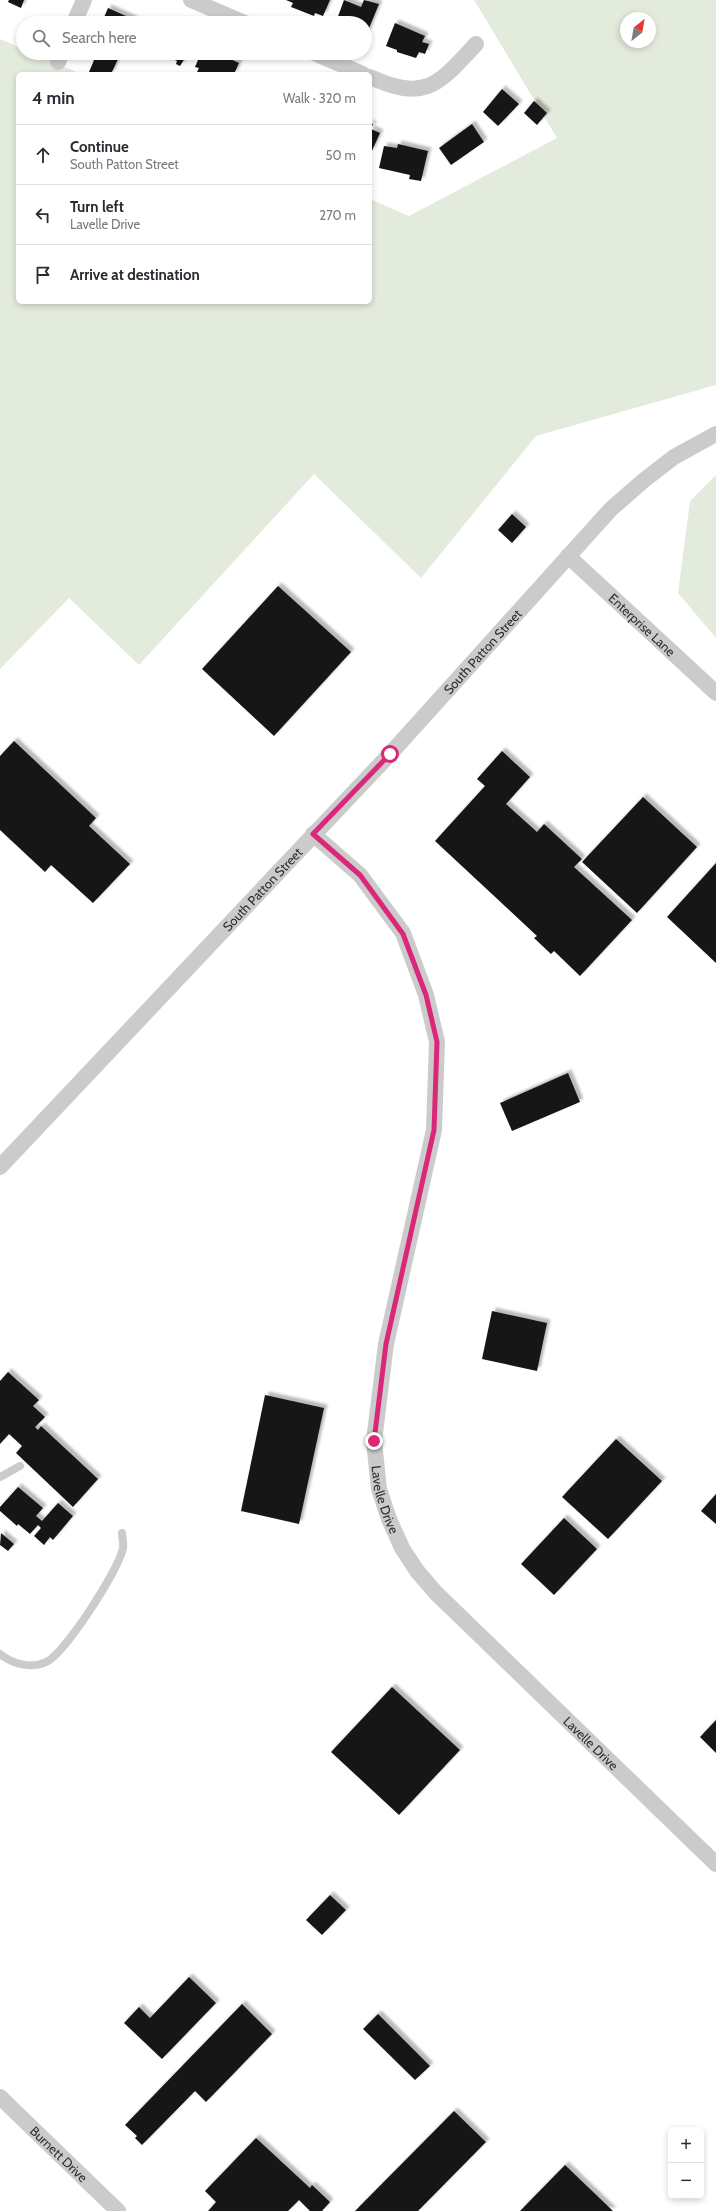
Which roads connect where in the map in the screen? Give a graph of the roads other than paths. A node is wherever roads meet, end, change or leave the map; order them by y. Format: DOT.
graph roads {
  1 [pos="84,0"];
  2 [pos="191,0"];
  3 [pos="77,16"];
  4 [pos="229,16"];
  5 [pos="476,44"];
  6 [pos="330,60"];
  7 [pos="358,72"];
  8 [pos="372,78"];
  9 [pos="716,434"];
  10 [pos="568,556"];
  11 [pos="716,693"];
  12 [pos="313,834"];
  13 [pos="0,1167"];
  14 [pos="20,1466"];
  15 [pos="0,1477"];
  16 [pos="122,1533"];
  17 [pos="0,1654"];
  18 [pos="716,1864"];
  19 [pos="0,2097"];
  20 [pos="118,2211"];
  1 -- 3 [label="street"];
  2 -- 4 [label="street"];
  5 -- 8 [label="street"];
  6 -- 7 [label="street"];
  9 -- 10 [label="street, South Patton Street"];
  10 -- 11 [label="street, Enterprise Lane"];
  10 -- 12 [label="street, South Patton Street"];
  12 -- 13 [label="street, South Patton Street"];
  12 -- 18 [label="street, Lavelle Drive"];
  14 -- 15 [label="lane"];
  16 -- 17 [label="lane"];
  19 -- 20 [label="street, Burnett Drive"];
}
